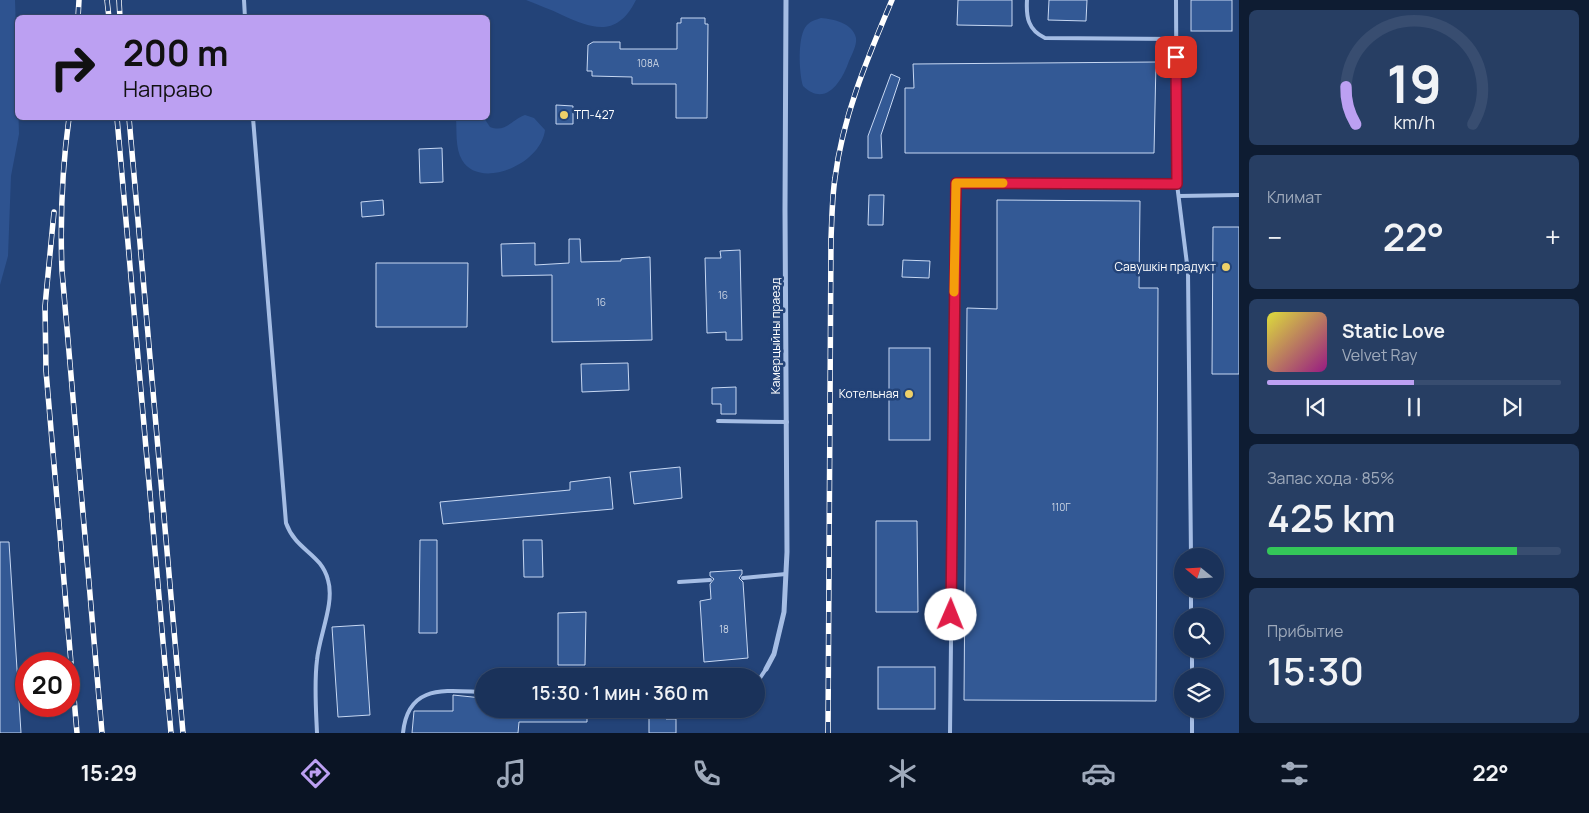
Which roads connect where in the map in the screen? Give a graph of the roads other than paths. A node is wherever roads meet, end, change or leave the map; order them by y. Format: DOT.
graph roads {
  1 [pos="244,0"];
  2 [pos="786,0"];
  3 [pos="1027,0"];
  4 [pos="1176,0"];
  5 [pos="245,15"];
  6 [pos="1176,39"];
  7 [pos="253,120"];
  8 [pos="1177,184"];
  9 [pos="1178,196"];
  10 [pos="1239,196"];
  11 [pos="718,421"];
  12 [pos="787,422"];
  13 [pos="1191,548"];
  14 [pos="786,574"];
  15 [pos="743,578"];
  16 [pos="710,580"];
  17 [pos="679,582"];
  18 [pos="766,669"];
  19 [pos="475,692"];
  20 [pos="1192,718"];
  21 [pos="317,733"];
  22 [pos="403,733"];
  23 [pos="950,733"];
  24 [pos="1192,733"];
  1 -- 5 [label="lane"];
  2 -- 12 [label="street, Камерцыйны праезд"];
  3 -- 6 [label="lane"];
  4 -- 6 [label="lane"];
  6 -- 8 [label="lane"];
  7 -- 21 [label="lane"];
  8 -- 9 [label="lane"];
  8 -- 23 [label="lane"];
  9 -- 10 [label="lane"];
  9 -- 13 [label="lane"];
  11 -- 12 [label="lane"];
  12 -- 14 [label="street, Камерцыйны праезд"];
  14 -- 15 [label="lane"];
  14 -- 18 [label="street, Камерцыйны праезд"];
  16 -- 17 [label="lane"];
  19 -- 22 [label="lane"];
  20 -- 24 [label="lane"];
}
